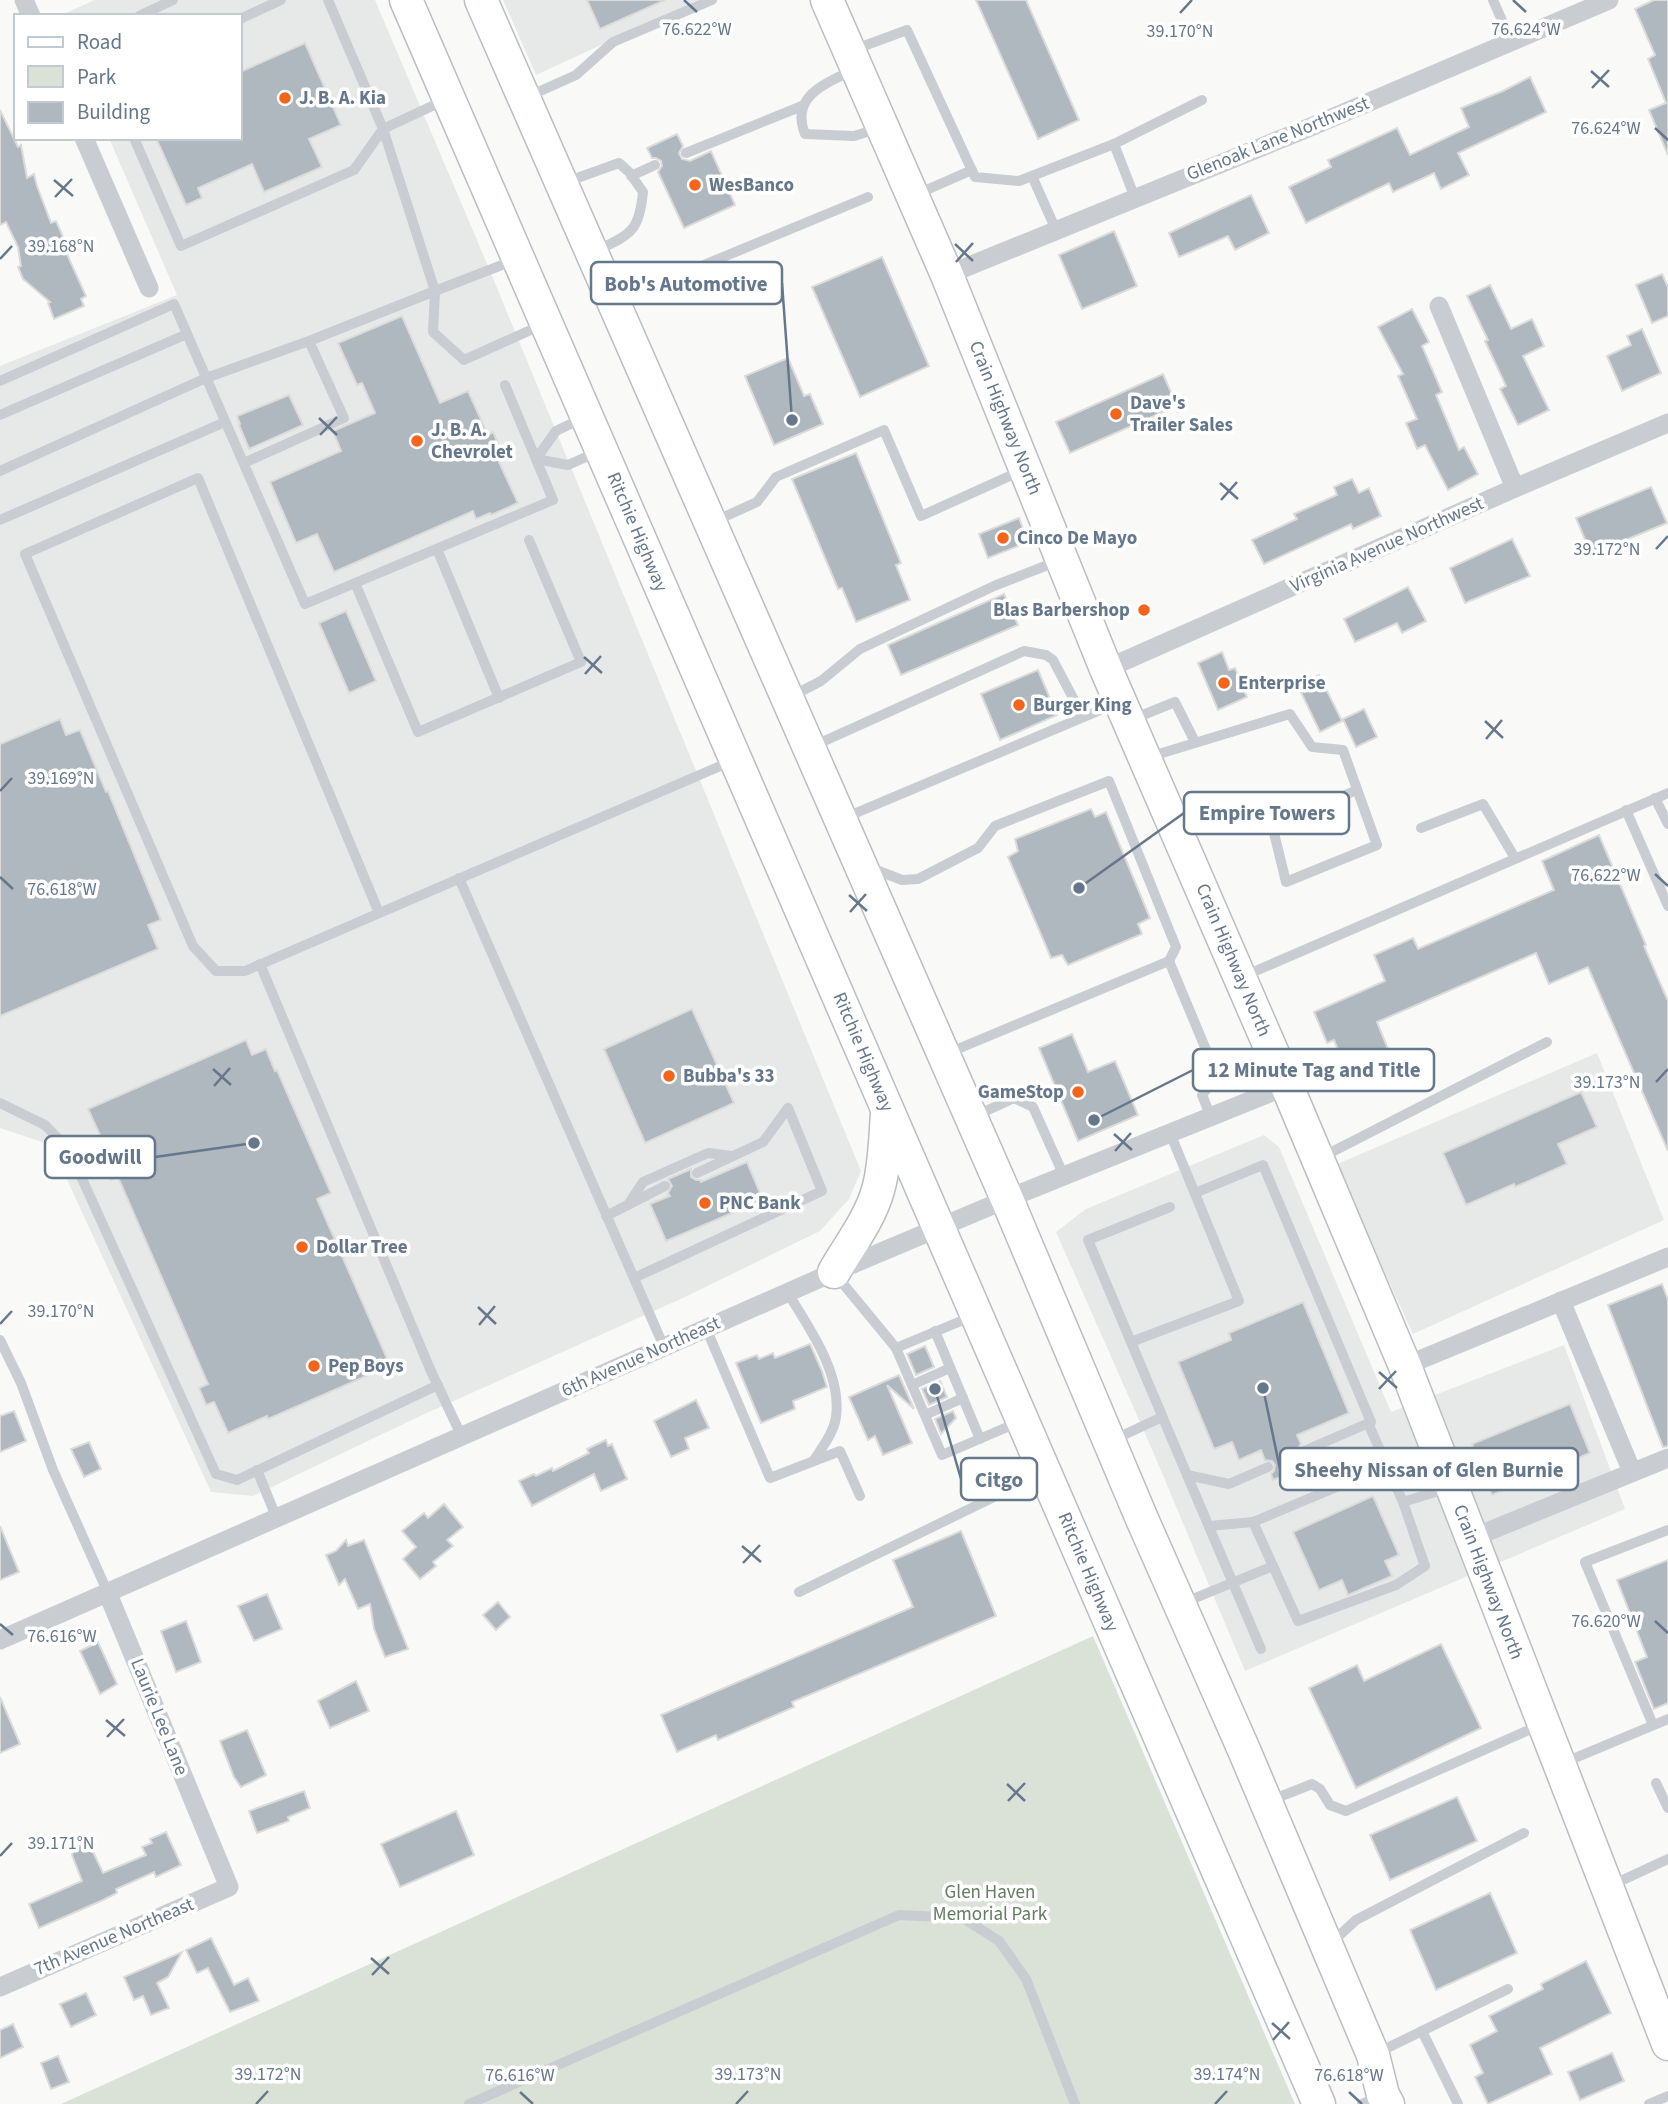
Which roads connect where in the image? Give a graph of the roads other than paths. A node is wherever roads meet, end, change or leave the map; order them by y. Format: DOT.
graph roads {
  1 [pos="173,0"];
  2 [pos="281,0"];
  3 [pos="328,0"];
  4 [pos="405,0"];
  5 [pos="712,0"];
  6 [pos="827,0"];
  7 [pos="1493,0"];
  8 [pos="1609,0"];
  9 [pos="486,4"];
  10 [pos="143,14"];
  11 [pos="242,18"];
  12 [pos="1511,41"];
  13 [pos="853,60"];
  14 [pos="449,98"];
  15 [pos="523,99"];
  16 [pos="1202,100"];
  17 [pos="802,106"];
  18 [pos="883,128"];
  19 [pos="383,130"];
  20 [pos="85,140"];
  21 [pos="135,140"];
  22 [pos="1114,144"];
  23 [pos="686,153"];
  24 [pos="655,165"];
  25 [pos="972,170"];
  26 [pos="631,176"];
  27 [pos="1032,176"];
  28 [pos="561,184"];
  29 [pos="912,196"];
  30 [pos="868,197"];
  31 [pos="1135,198"];
  32 [pos="1056,230"];
  33 [pos="592,253"];
  34 [pos="518,259"];
  35 [pos="947,275"];
  36 [pos="149,288"];
  37 [pos="435,291"];
  38 [pos="614,302"];
  39 [pos="1439,306"];
  40 [pos="546,323"];
  41 [pos="187,334"];
  42 [pos="309,341"];
  43 [pos="206,378"];
  44 [pos="0,381"];
  45 [pos="505,385"];
  46 [pos="0,415"];
  47 [pos="587,416"];
  48 [pos="225,422"];
  49 [pos="1668,422"];
  50 [pos="601,450"];
  51 [pos="536,459"];
  52 [pos="244,463"];
  53 [pos="1026,469"];
  54 [pos="0,471"];
  55 [pos="1514,488"];
  56 [pos="0,520"];
  57 [pos="711,523"];
  58 [pos="529,540"];
  59 [pos="437,549"];
  60 [pos="1062,559"];
  61 [pos="355,583"];
  62 [pos="1107,669"];
  63 [pos="499,698"];
  64 [pos="787,698"];
  65 [pos="1125,711"];
  66 [pos="1083,717"];
  67 [pos="1195,743"];
  68 [pos="809,748"];
  69 [pos="1145,758"];
  70 [pos="735,759"];
  71 [pos="1357,790"];
  72 [pos="1668,793"];
  73 [pos="1655,798"];
  74 [pos="1626,810"];
  75 [pos="841,820"];
  76 [pos="1668,824"];
  77 [pos="1421,828"];
  78 [pos="1515,858"];
  79 [pos="861,865"];
  80 [pos="459,878"];
  81 [pos="1668,906"];
  82 [pos="379,913"];
  83 [pos="1169,961"];
  84 [pos="260,964"];
  85 [pos="1240,977"];
  86 [pos="1547,1042"];
  87 [pos="944,1055"];
  88 [pos="1287,1086"];
  89 [pos="0,1104"];
  90 [pos="888,1110"];
  91 [pos="971,1117"];
  92 [pos="1211,1117"];
  93 [pos="1170,1133"];
  94 [pos="732,1156"];
  95 [pos="1318,1159"];
  96 [pos="697,1173"];
  97 [pos="1063,1176"];
  98 [pos="665,1186"];
  99 [pos="1195,1193"];
  100 [pos="1007,1199"];
  101 [pos="628,1205"];
  102 [pos="1170,1207"];
  103 [pos="606,1216"];
  104 [pos="939,1227"];
  105 [pos="1668,1257"];
  106 [pos="834,1272"];
  107 [pos="634,1279"];
  108 [pos="788,1292"];
  109 [pos="1561,1301"];
  110 [pos="976,1315"];
  111 [pos="706,1328"];
  112 [pos="935,1331"];
  113 [pos="0,1340"];
  114 [pos="1131,1342"];
  115 [pos="664,1347"];
  116 [pos="896,1348"];
  117 [pos="1405,1366"];
  118 [pos="950,1368"];
  119 [pos="438,1385"];
  120 [pos="912,1385"];
  121 [pos="963,1398"];
  122 [pos="925,1415"];
  123 [pos="1162,1417"];
  124 [pos="1023,1421"];
  125 [pos="1368,1423"];
  126 [pos="462,1437"];
  127 [pos="980,1439"];
  128 [pos="1109,1442"];
  129 [pos="1304,1451"];
  130 [pos="1668,1458"];
  131 [pos="814,1461"];
  132 [pos="1387,1466"];
  133 [pos="1268,1467"];
  134 [pos="257,1470"];
  135 [pos="1044,1472"];
  136 [pos="1632,1472"];
  137 [pos="1187,1475"];
  138 [pos="1452,1487"];
  139 [pos="860,1496"];
  140 [pos="1403,1502"];
  141 [pos="277,1519"];
  142 [pos="1253,1522"];
  143 [pos="1209,1526"];
  144 [pos="1668,1530"];
  145 [pos="1472,1538"];
  146 [pos="1273,1566"];
  147 [pos="1233,1582"];
  148 [pos="799,1592"];
  149 [pos="108,1594"];
  150 [pos="1179,1604"];
  151 [pos="0,1640"];
  152 [pos="1261,1649"];
  153 [pos="1668,1719"];
  154 [pos="1543,1724"];
  155 [pos="1653,1725"];
  156 [pos="1559,1765"];
  157 [pos="1656,1783"];
  158 [pos="1266,1802"];
  159 [pos="1668,1808"];
  160 [pos="1524,1833"];
  161 [pos="1668,1859"];
  162 [pos="229,1887"];
  163 [pos="1608,1887"];
  164 [pos="1327,1947"];
  165 [pos="0,1987"];
  166 [pos="1508,1989"];
  167 [pos="1422,2031"];
  168 [pos="1668,2044"];
  169 [pos="1373,2055"];
  170 [pos="1668,2096"];
  171 [pos="1378,2101"];
  172 [pos="469,2104"];
  173 [pos="1075,2104"];
  174 [pos="1319,2104"];
  175 [pos="1458,2104"];
  176 [pos="1649,2104"];
  1 -- 10 [label="lane"];
  2 -- 11 [label="lane"];
  3 -- 19 [label="lane"];
  4 -- 14 [label="main road, Ritchie Highway"];
  5 -- 15 [label="lane"];
  6 -- 13 [label="main road, Crain Highway North"];
  7 -- 12 [label="lane"];
  8 -- 12 [label="street, Glenoak Lane Northwest"];
  9 -- 15 [label="main road"];
  12 -- 31 [label="street, Glenoak Lane Northwest"];
  13 -- 17 [label="lane"];
  13 -- 18 [label="main road, Crain Highway North"];
  13 -- 25 [label="lane"];
  14 -- 19 [label="lane"];
  14 -- 34 [label="main road, Ritchie Highway"];
  15 -- 28 [label="main road"];
  16 -- 22 [label="lane"];
  17 -- 18 [label="lane"];
  17 -- 23 [label="lane"];
  18 -- 29 [label="main road, Crain Highway North"];
  19 -- 21 [label="lane"];
  19 -- 37 [label="lane"];
  20 -- 36 [label="street"];
  22 -- 27 [label="lane"];
  22 -- 31 [label="lane"];
  24 -- 26 [label="lane"];
  25 -- 27 [label="lane"];
  25 -- 29 [label="lane"];
  26 -- 28 [label="lane"];
  26 -- 33 [label="lane"];
  27 -- 32 [label="lane"];
  28 -- 33 [label="main road"];
  29 -- 35 [label="main road, Crain Highway North"];
  30 -- 38 [label="lane"];
  31 -- 32 [label="street, Glenoak Lane Northwest"];
  32 -- 35 [label="street, Glenoak Lane Northwest"];
  33 -- 38 [label="main road"];
  34 -- 37 [label="lane"];
  34 -- 40 [label="main road, Ritchie Highway"];
  35 -- 53 [label="main road, Crain Highway North"];
  37 -- 40 [label="lane"];
  37 -- 42 [label="lane"];
  38 -- 57 [label="main road"];
  39 -- 55 [label="street"];
  40 -- 47 [label="main road, Ritchie Highway"];
  41 -- 43 [label="lane"];
  41 -- 44 [label="lane"];
  41 -- 46 [label="lane"];
  42 -- 43 [label="lane"];
  42 -- 52 [label="lane"];
  43 -- 48 [label="lane"];
  43 -- 54 [label="lane"];
  45 -- 51 [label="lane"];
  47 -- 50 [label="main road, Ritchie Highway"];
  47 -- 51 [label="lane"];
  48 -- 52 [label="lane"];
  48 -- 56 [label="lane"];
  49 -- 55 [label="street, Virginia Avenue Northwest"];
  50 -- 51 [label="lane"];
  50 -- 70 [label="main road, Ritchie Highway"];
  51 -- 59 [label="lane"];
  52 -- 61 [label="lane"];
  53 -- 57 [label="lane"];
  53 -- 60 [label="main road, Crain Highway North"];
  55 -- 62 [label="street, Virginia Avenue Northwest"];
  57 -- 64 [label="main road"];
  58 -- 63 [label="lane"];
  59 -- 61 [label="lane"];
  59 -- 63 [label="lane"];
  60 -- 62 [label="main road, Crain Highway North"];
  60 -- 64 [label="lane"];
  61 -- 63 [label="lane"];
  62 -- 65 [label="main road, Crain Highway North"];
  64 -- 68 [label="main road"];
  65 -- 66 [label="lane"];
  65 -- 67 [label="lane"];
  65 -- 69 [label="main road, Crain Highway North"];
  66 -- 68 [label="lane"];
  66 -- 75 [label="lane"];
  67 -- 69 [label="lane"];
  67 -- 71 [label="lane"];
  68 -- 75 [label="main road"];
  69 -- 85 [label="main road, Crain Highway North"];
  70 -- 80 [label="lane"];
  70 -- 90 [label="main road, Ritchie Highway"];
  71 -- 71 [label="lane"];
  72 -- 73 [label="lane"];
  73 -- 74 [label="lane"];
  73 -- 76 [label="lane"];
  74 -- 78 [label="lane"];
  74 -- 81 [label="lane"];
  75 -- 79 [label="main road"];
  77 -- 78 [label="lane"];
  78 -- 85 [label="lane"];
  79 -- 83 [label="lane"];
  79 -- 87 [label="main road"];
  80 -- 82 [label="lane"];
  80 -- 103 [label="lane"];
  82 -- 84 [label="lane"];
  82 -- 84 [label="lane"];
  83 -- 87 [label="lane"];
  83 -- 92 [label="lane"];
  84 -- 119 [label="lane"];
  85 -- 88 [label="main road, Crain Highway North"];
  86 -- 95 [label="lane"];
  87 -- 91 [label="main road"];
  88 -- 92 [label="street, 6th Avenue Northeast"];
  88 -- 95 [label="main road, Crain Highway North"];
  89 -- 134 [label="lane"];
  90 -- 104 [label="main road, Ritchie Highway"];
  90 -- 106 [label="main road"];
  91 -- 97 [label="lane"];
  91 -- 100 [label="main road"];
  92 -- 93 [label="street, 6th Avenue Northeast"];
  93 -- 97 [label="street, 6th Avenue Northeast"];
  93 -- 99 [label="lane"];
  94 -- 96 [label="lane"];
  94 -- 101 [label="lane"];
  94 -- 107 [label="lane"];
  95 -- 117 [label="main road, Crain Highway North"];
  97 -- 100 [label="street, 6th Avenue Northeast"];
  98 -- 101 [label="lane"];
  99 -- 114 [label="lane"];
  99 -- 125 [label="lane"];
  100 -- 104 [label="street, 6th Avenue Northeast"];
  100 -- 128 [label="main road"];
  101 -- 103 [label="lane"];
  102 -- 114 [label="lane"];
  103 -- 107 [label="lane"];
  104 -- 106 [label="street, 6th Avenue Northeast"];
  104 -- 110 [label="main road, Ritchie Highway"];
  105 -- 109 [label="street"];
  106 -- 108 [label="street, 6th Avenue Northeast"];
  106 -- 116 [label="lane"];
  107 -- 115 [label="lane"];
  108 -- 111 [label="street, 6th Avenue Northeast"];
  108 -- 131 [label="lane"];
  109 -- 117 [label="street"];
  109 -- 136 [label="street"];
  110 -- 112 [label="lane"];
  110 -- 124 [label="main road, Ritchie Highway"];
  111 -- 115 [label="street, 6th Avenue Northeast"];
  111 -- 131 [label="lane"];
  112 -- 116 [label="lane"];
  112 -- 118 [label="lane"];
  113 -- 149 [label="lane, Laurie Lee Lane"];
  114 -- 123 [label="lane"];
  115 -- 126 [label="street, 6th Avenue Northeast"];
  116 -- 120 [label="lane"];
  117 -- 138 [label="main road, Crain Highway North"];
  118 -- 120 [label="lane"];
  118 -- 121 [label="lane"];
  119 -- 126 [label="lane"];
  119 -- 134 [label="lane"];
  120 -- 122 [label="lane"];
  121 -- 122 [label="lane"];
  121 -- 127 [label="lane"];
  122 -- 127 [label="lane"];
  123 -- 128 [label="lane"];
  123 -- 137 [label="lane"];
  124 -- 127 [label="lane"];
  124 -- 135 [label="main road, Ritchie Highway"];
  125 -- 129 [label="lane"];
  125 -- 132 [label="lane"];
  126 -- 141 [label="street, 6th Avenue Northeast"];
  128 -- 150 [label="main road"];
  130 -- 136 [label="street"];
  131 -- 139 [label="lane"];
  132 -- 140 [label="lane"];
  132 -- 142 [label="lane"];
  133 -- 137 [label="lane"];
  134 -- 141 [label="lane"];
  135 -- 148 [label="lane"];
  135 -- 174 [label="main road, Ritchie Highway"];
  136 -- 145 [label="street"];
  137 -- 143 [label="lane"];
  138 -- 140 [label="lane"];
  138 -- 145 [label="main road, Crain Highway North"];
  140 -- 146 [label="lane"];
  141 -- 149 [label="street, 6th Avenue Northeast"];
  142 -- 143 [label="lane"];
  142 -- 146 [label="lane"];
  143 -- 147 [label="lane"];
  144 -- 155 [label="lane"];
  145 -- 154 [label="main road, Crain Highway North"];
  146 -- 147 [label="lane"];
  147 -- 150 [label="lane"];
  147 -- 152 [label="lane"];
  149 -- 151 [label="street, 6th Avenue Northeast"];
  149 -- 162 [label="street, Laurie Lee Lane"];
  150 -- 158 [label="main road"];
  153 -- 155 [label="lane"];
  154 -- 156 [label="main road, Crain Highway North"];
  154 -- 158 [label="lane"];
  155 -- 156 [label="lane"];
  156 -- 163 [label="main road, Crain Highway North"];
  157 -- 159 [label="lane"];
  158 -- 164 [label="main road"];
  160 -- 164 [label="lane"];
  161 -- 163 [label="lane"];
  162 -- 165 [label="street, 7th Avenue Northeast"];
  163 -- 168 [label="main road, Crain Highway North"];
  164 -- 169 [label="main road"];
  166 -- 167 [label="lane"];
  167 -- 169 [label="lane"];
  167 -- 175 [label="lane"];
  169 -- 171 [label="main road"];
  170 -- 176 [label="lane"];
  172 -- 173 [label="lane"];
}
